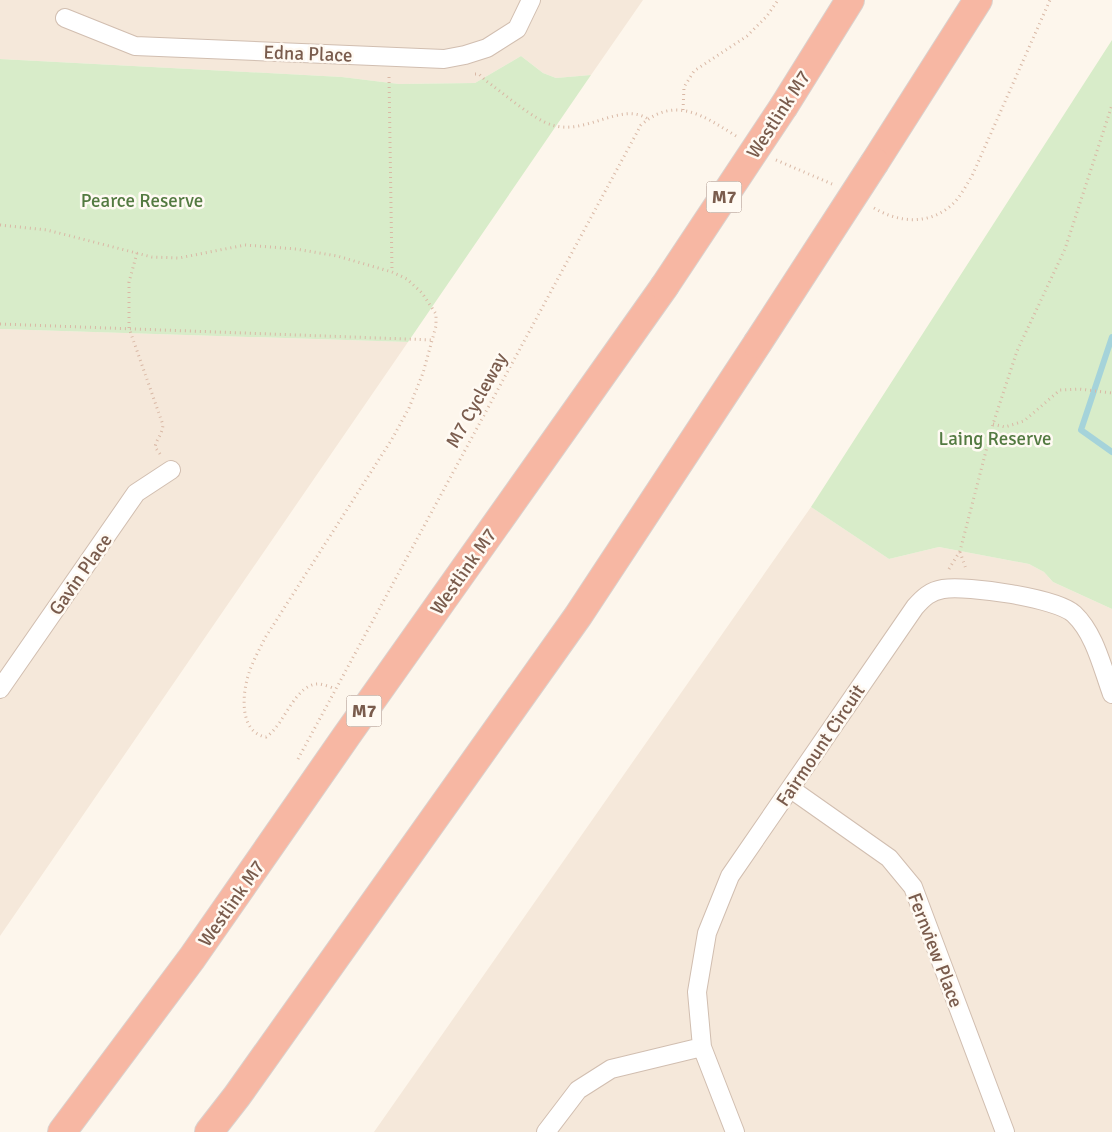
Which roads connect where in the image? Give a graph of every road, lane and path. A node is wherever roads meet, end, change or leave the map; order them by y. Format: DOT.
graph roads {
  1 [pos="532,0"];
  2 [pos="778,0"];
  3 [pos="850,0"];
  4 [pos="978,0"];
  5 [pos="65,18"];
  6 [pos="389,77"];
  7 [pos="485,80"];
  8 [pos="1112,105"];
  9 [pos="683,110"];
  10 [pos="648,119"];
  11 [pos="641,125"];
  12 [pos="0,225"];
  13 [pos="137,253"];
  14 [pos="392,272"];
  15 [pos="0,324"];
  16 [pos="129,328"];
  17 [pos="433,340"];
  18 [pos="1111,393"];
  19 [pos="993,424"];
  20 [pos="171,470"];
  21 [pos="943,589"];
  22 [pos="0,690"];
  23 [pos="1112,694"];
  24 [pos="791,789"];
  25 [pos="702,1046"];
  26 [pos="62,1132"];
  27 [pos="209,1132"];
  28 [pos="546,1132"];
  29 [pos="735,1132"];
  30 [pos="1005,1132"];
  1 -- 5 [label="street, Edna Place"];
  2 -- 9 [label="path"];
  3 -- 26 [label="highway, Westlink M7 / M7, bridge"];
  4 -- 27 [label="highway, bridge"];
  6 -- 14 [label="path"];
  7 -- 10 [label="path"];
  8 -- 19 [label="path"];
  11 -- 17 [label="path, M7 Cycleway"];
  12 -- 13 [label="path"];
  13 -- 14 [label="path"];
  13 -- 16 [label="path"];
  14 -- 17 [label="path"];
  15 -- 16 [label="path"];
  16 -- 17 [label="path"];
  16 -- 20 [label="path"];
  18 -- 19 [label="path"];
  19 -- 21 [label="path"];
  20 -- 22 [label="street, Gavin Place"];
  21 -- 23 [label="street, Fairmount Circuit"];
  21 -- 24 [label="street, Fairmount Circuit"];
  24 -- 25 [label="street, Fairmount Circuit"];
  24 -- 30 [label="street, Fernview Place"];
  25 -- 28 [label="street"];
  25 -- 29 [label="street, Fairmount Circuit"];
}
